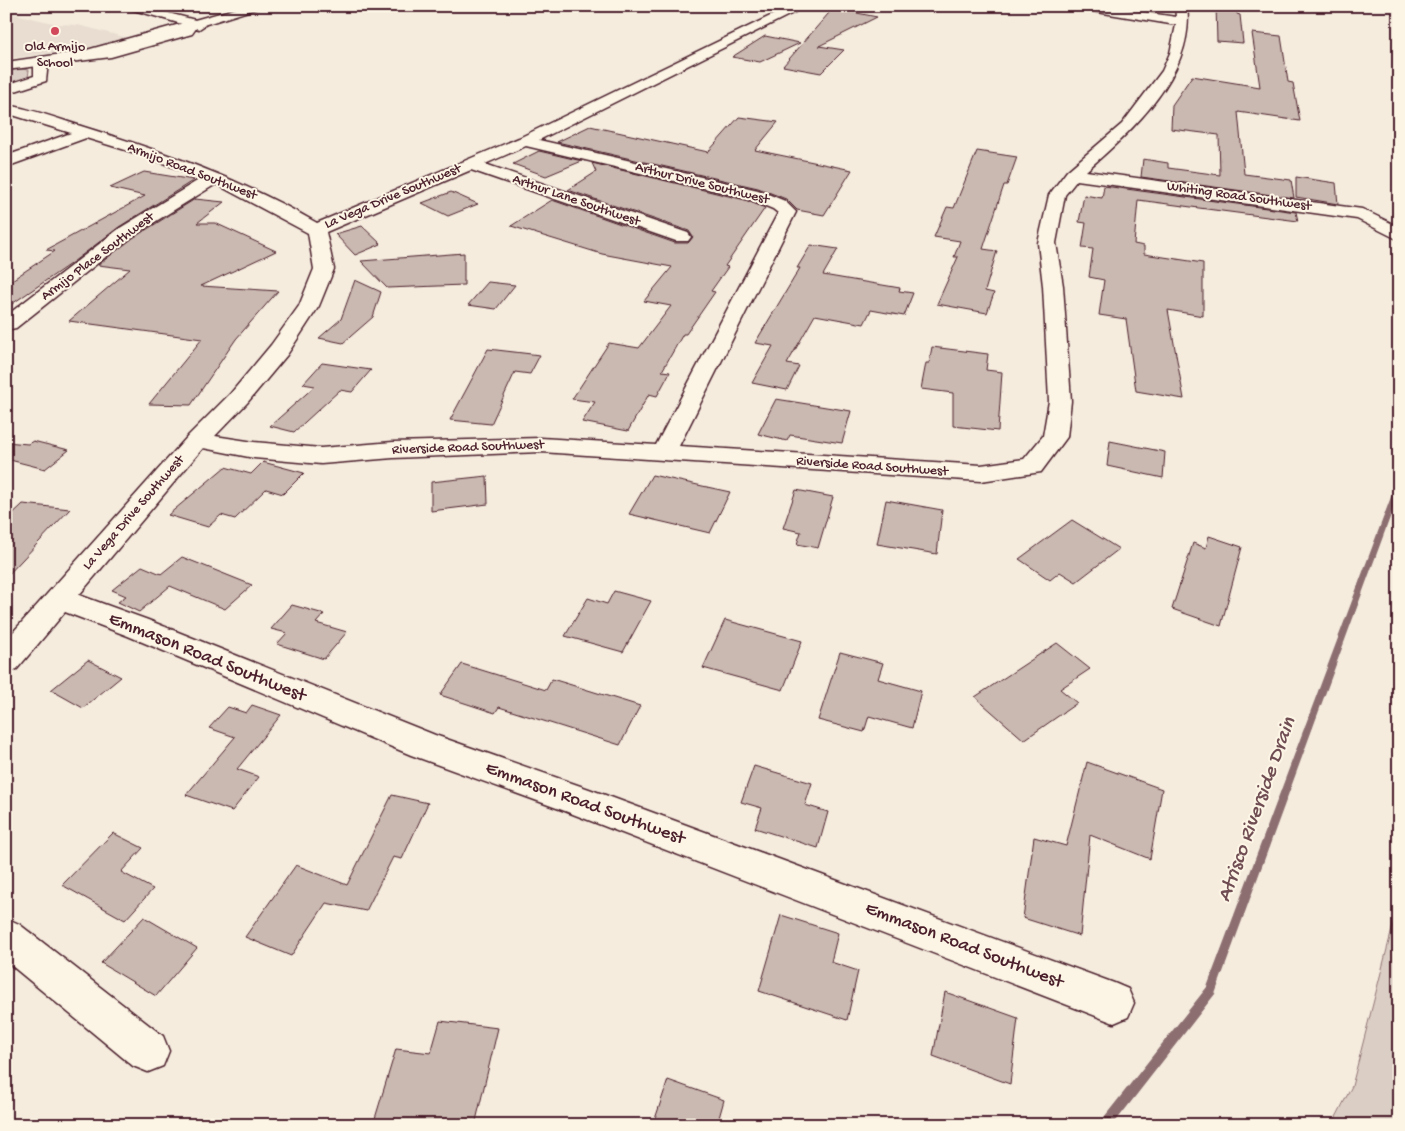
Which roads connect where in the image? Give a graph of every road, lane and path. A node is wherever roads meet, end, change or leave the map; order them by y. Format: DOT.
graph roads {
  1 [pos="126,6"];
  2 [pos="258,6"];
  3 [pos="801,6"];
  4 [pos="1079,6"];
  5 [pos="1182,14"];
  6 [pos="196,26"];
  7 [pos="41,62"];
  8 [pos="6,66"];
  9 [pos="6,90"];
  10 [pos="6,110"];
  11 [pos="85,133"];
  12 [pos="524,141"];
  13 [pos="6,162"];
  14 [pos="470,164"];
  15 [pos="1073,174"];
  16 [pos="214,178"];
  17 [pos="316,230"];
  18 [pos="1399,236"];
  19 [pos="682,237"];
  20 [pos="9,324"];
  21 [pos="197,440"];
  22 [pos="663,454"];
  23 [pos="58,599"];
  24 [pos="6,661"];
  25 [pos="6,937"];
  26 [pos="1114,1003"];
  27 [pos="148,1051"];
  1 -- 6 [label="street"];
  2 -- 6 [label="street"];
  3 -- 12 [label="street, La Vega Drive Southwest"];
  4 -- 5 [label="street"];
  5 -- 15 [label="street, Riverside Road Southwest"];
  6 -- 7 [label="street"];
  7 -- 8 [label="street"];
  7 -- 9 [label="street"];
  10 -- 11 [label="street, Armijo Road Southwest"];
  11 -- 13 [label="street"];
  11 -- 16 [label="street, Armijo Road Southwest"];
  12 -- 14 [label="street, La Vega Drive Southwest"];
  12 -- 22 [label="street, Arthur Drive Southwest"];
  14 -- 17 [label="street, La Vega Drive Southwest"];
  14 -- 19 [label="street, Arthur Lane Southwest"];
  15 -- 18 [label="street, Whiting Road Southwest"];
  15 -- 22 [label="street, Riverside Road Southwest"];
  16 -- 17 [label="street, Armijo Road Southwest"];
  16 -- 20 [label="street, Armijo Place Southwest"];
  17 -- 21 [label="street, La Vega Drive Southwest"];
  21 -- 22 [label="street, Riverside Road Southwest"];
  21 -- 23 [label="street, La Vega Drive Southwest"];
  23 -- 24 [label="street, La Vega Drive Southwest"];
  23 -- 26 [label="street, Emmason Road Southwest"];
  25 -- 27 [label="street"];
}
